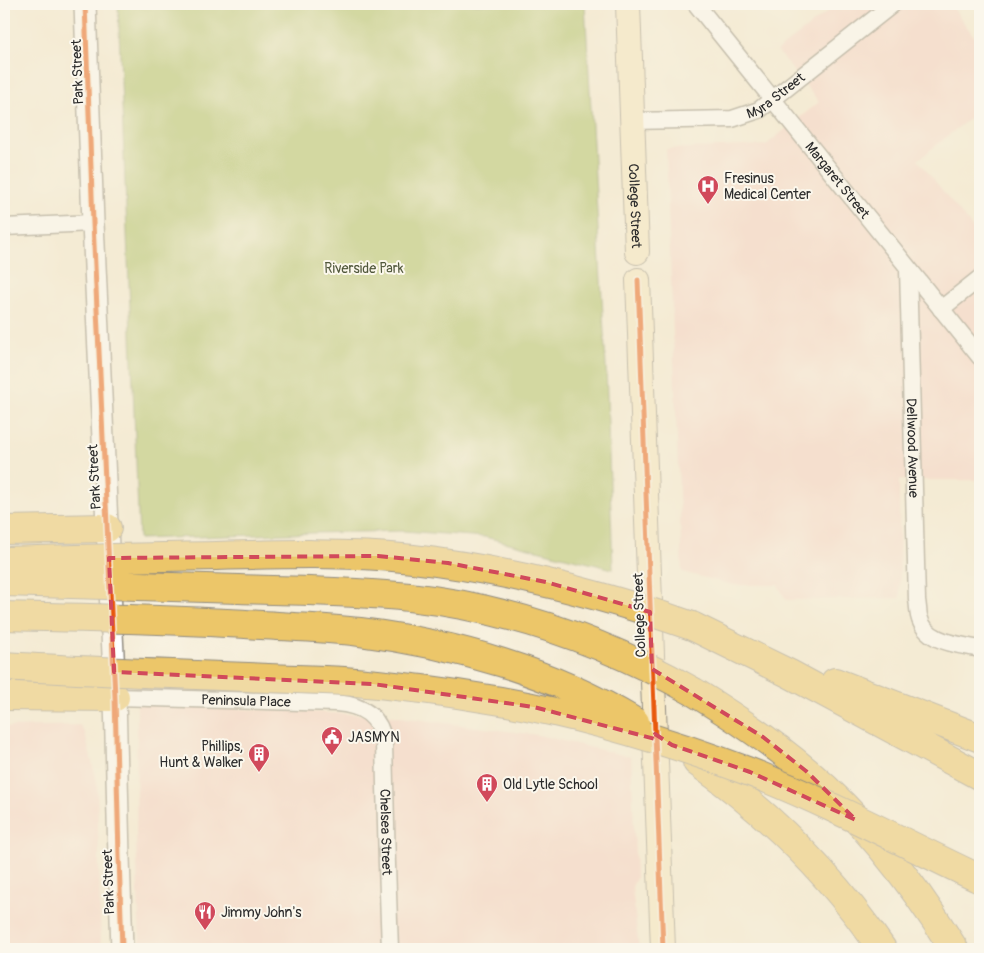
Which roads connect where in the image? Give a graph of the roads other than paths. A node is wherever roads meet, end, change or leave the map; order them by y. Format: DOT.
graph roads {
  1 [pos="85,4"];
  2 [pos="628,4"];
  3 [pos="696,4"];
  4 [pos="893,4"];
  5 [pos="773,100"];
  6 [pos="632,121"];
  7 [pos="93,223"];
  8 [pos="4,227"];
  9 [pos="637,252"];
  10 [pos="908,268"];
  11 [pos="980,278"];
  12 [pos="638,280"];
  13 [pos="941,309"];
  14 [pos="980,357"];
  15 [pos="107,528"];
  16 [pos="4,530"];
  17 [pos="4,560"];
  18 [pos="4,582"];
  19 [pos="4,616"];
  20 [pos="692,626"];
  21 [pos="980,649"];
  22 [pos="4,666"];
  23 [pos="4,696"];
  24 [pos="115,697"];
  25 [pos="373,718"];
  26 [pos="980,738"];
  27 [pos="980,776"];
  28 [pos="980,880"];
  29 [pos="122,949"];
  30 [pos="390,949"];
  31 [pos="663,949"];
  32 [pos="882,949"];
  33 [pos="954,949"];
  1 -- 7 [label="street, Park Street"];
  2 -- 6 [label="main road, College Street"];
  3 -- 5 [label="street, Margaret Street"];
  4 -- 5 [label="street, Myra Street"];
  5 -- 6 [label="street, Myra Street"];
  5 -- 10 [label="street, Margaret Street"];
  6 -- 9 [label="main road, College Street"];
  7 -- 8 [label="street"];
  7 -- 15 [label="street, Park Street"];
  9 -- 12 [label="street, College Street"];
  10 -- 13 [label="street, Margaret Street"];
  10 -- 21 [label="street, Dellwood Avenue"];
  11 -- 13 [label="street"];
  12 -- 31 [label="main road, College Street"];
  13 -- 14 [label="street, Margaret Street"];
  15 -- 16 [label="highway"];
  15 -- 24 [label="street, Park Street"];
  17 -- 20 [label="highway, bridge"];
  18 -- 33 [label="highway, bridge"];
  19 -- 32 [label="highway, bridge"];
  20 -- 26 [label="highway"];
  20 -- 27 [label="highway"];
  22 -- 28 [label="highway, bridge"];
  23 -- 24 [label="highway"];
  24 -- 25 [label="street, Peninsula Place"];
  24 -- 29 [label="street, Park Street"];
  25 -- 30 [label="street, Chelsea Street"];
}
